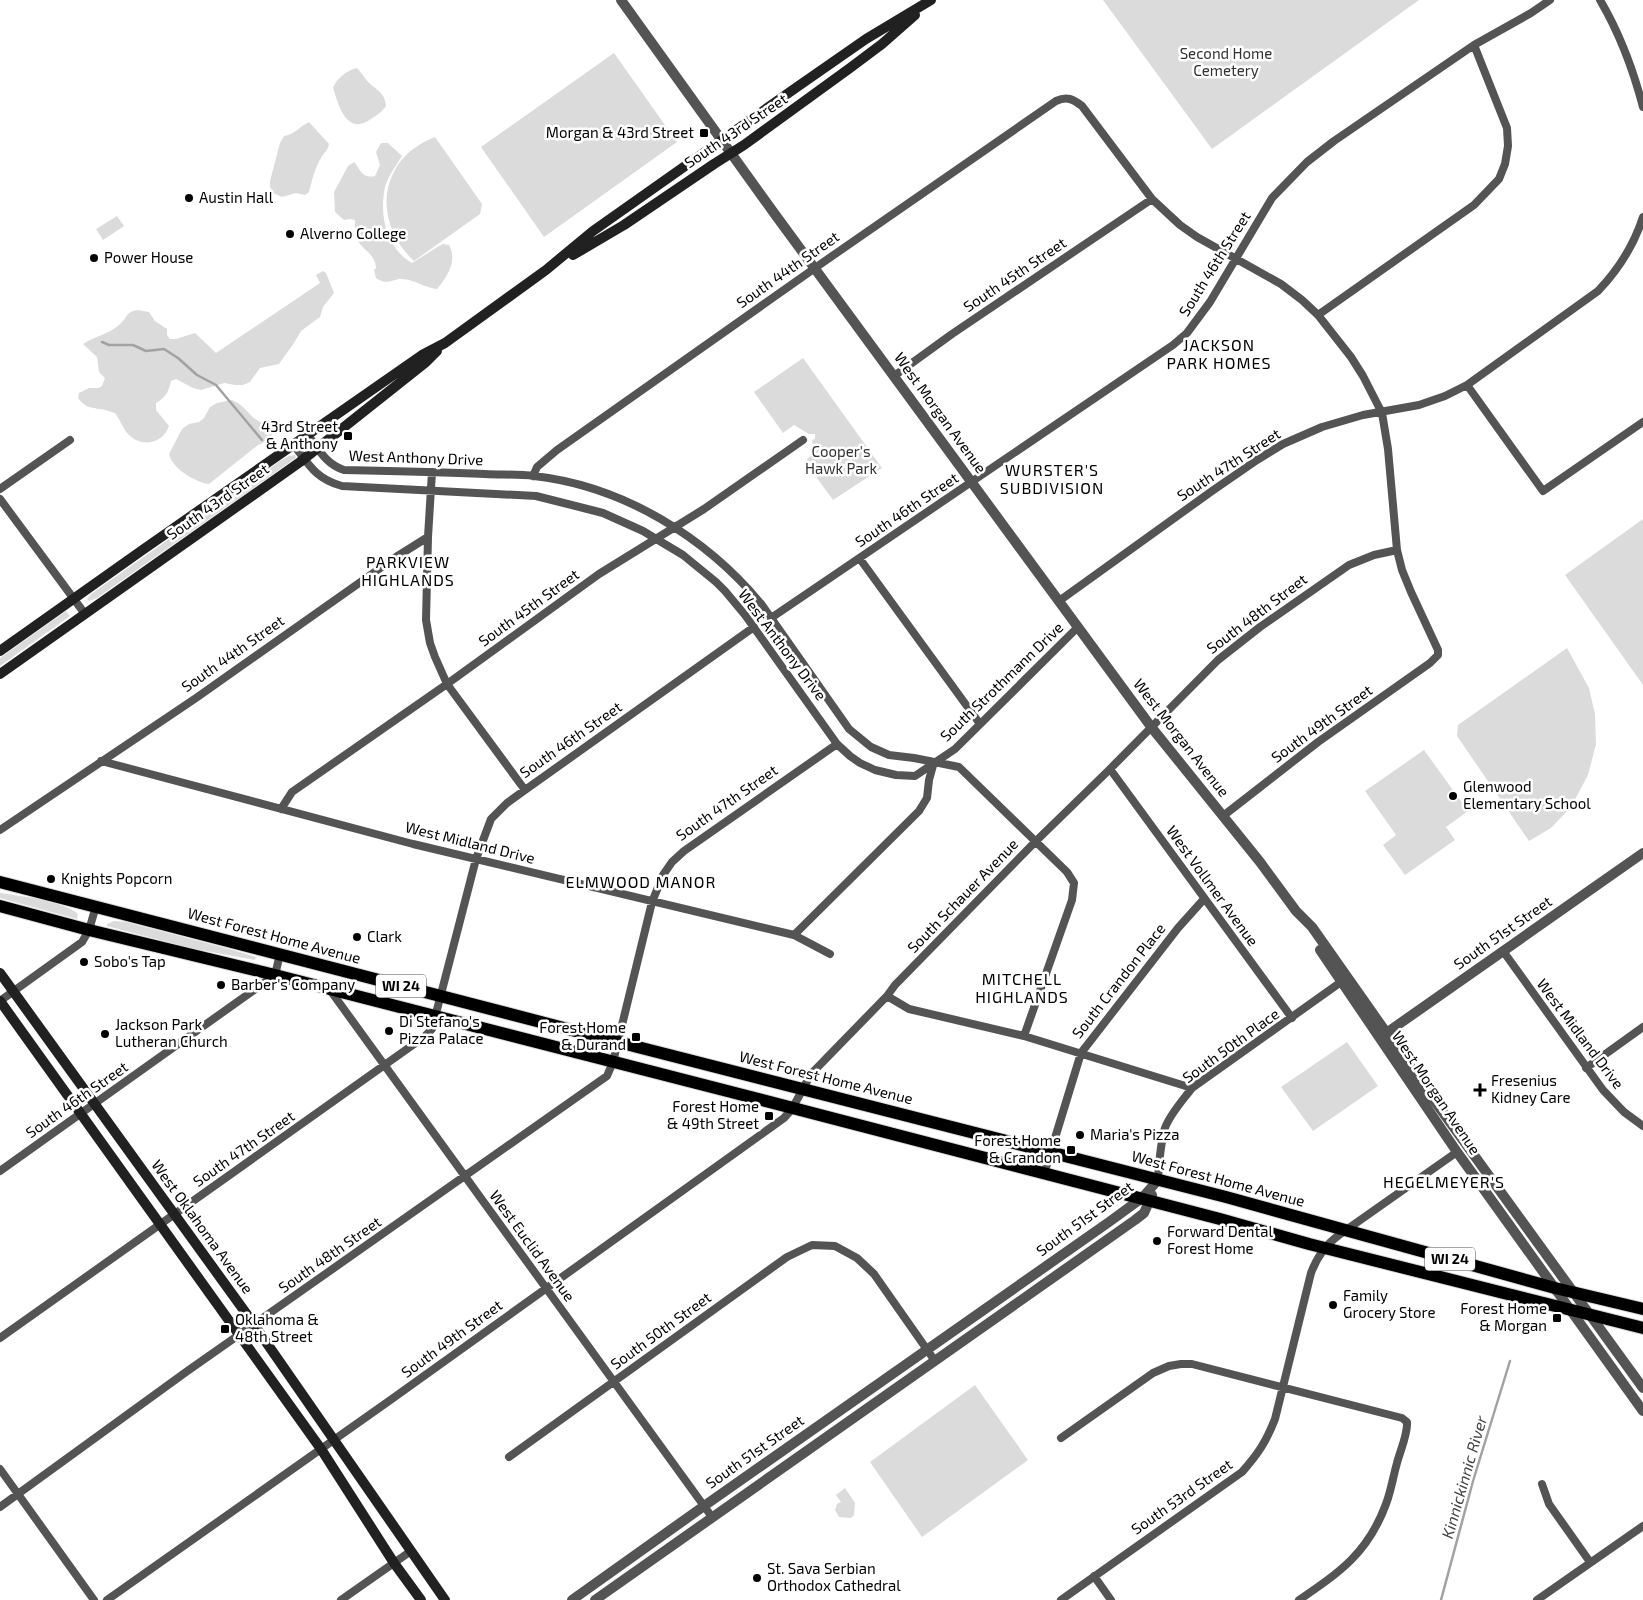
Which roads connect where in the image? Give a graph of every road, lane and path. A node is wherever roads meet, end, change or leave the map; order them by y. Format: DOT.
graph roads {
  1 [pos="621,0"];
  2 [pos="932,0"];
  3 [pos="1550,0"];
  4 [pos="1600,0"];
  5 [pos="1474,45"];
  6 [pos="777,101"];
  7 [pos="1643,108"];
  8 [pos="787,115"];
  9 [pos="723,140"];
  10 [pos="732,153"];
  11 [pos="1152,199"];
  12 [pos="1643,217"];
  13 [pos="1641,231"];
  14 [pos="1236,259"];
  15 [pos="815,268"];
  16 [pos="546,270"];
  17 [pos="1318,315"];
  18 [pos="445,343"];
  19 [pos="894,376"];
  20 [pos="1467,385"];
  21 [pos="1382,412"];
  22 [pos="1643,422"];
  23 [pos="308,435"];
  24 [pos="70,440"];
  25 [pos="803,440"];
  26 [pos="294,444"];
  27 [pos="318,448"];
  28 [pos="304,459"];
  29 [pos="432,472"];
  30 [pos="533,476"];
  31 [pos="972,482"];
  32 [pos="0,489"];
  33 [pos="430,492"];
  34 [pos="0,499"];
  35 [pos="674,527"];
  36 [pos="428,536"];
  37 [pos="656,539"];
  38 [pos="1397,550"];
  39 [pos="860,559"];
  40 [pos="74,599"];
  41 [pos="1059,601"];
  42 [pos="85,614"];
  43 [pos="771,618"];
  44 [pos="754,627"];
  45 [pos="1078,627"];
  46 [pos="0,651"];
  47 [pos="0,674"];
  48 [pos="447,684"];
  49 [pos="980,724"];
  50 [pos="1152,728"];
  51 [pos="837,744"];
  52 [pos="101,761"];
  53 [pos="934,762"];
  54 [pos="1110,769"];
  55 [pos="525,790"];
  56 [pos="281,809"];
  57 [pos="1223,816"];
  58 [pos="0,830"];
  59 [pos="1036,842"];
  60 [pos="1643,853"];
  61 [pos="476,859"];
  62 [pos="0,882"];
  63 [pos="1204,899"];
  64 [pos="652,902"];
  65 [pos="0,906"];
  66 [pos="96,906"];
  67 [pos="1296,911"];
  68 [pos="89,930"];
  69 [pos="794,935"];
  70 [pos="1503,951"];
  71 [pos="280,954"];
  72 [pos="830,954"];
  73 [pos="0,973"];
  74 [pos="275,975"];
  75 [pos="1341,982"];
  76 [pos="13,990"];
  77 [pos="330,990"];
  78 [pos="887,996"];
  79 [pos="0,1001"];
  80 [pos="437,1006"];
  81 [pos="1292,1018"];
  82 [pos="1643,1027"];
  83 [pos="1382,1035"];
  84 [pos="1024,1036"];
  85 [pos="615,1052"];
  86 [pos="1081,1053"];
  87 [pos="386,1066"];
  88 [pos="1586,1068"];
  89 [pos="1192,1088"];
  90 [pos="802,1089"];
  91 [pos="95,1103"];
  92 [pos="792,1108"];
  93 [pos="81,1113"];
  94 [pos="1643,1126"];
  95 [pos="1464,1142"];
  96 [pos="1050,1151"];
  97 [pos="1457,1152"];
  98 [pos="0,1171"];
  99 [pos="1044,1174"];
  100 [pos="464,1177"];
  101 [pos="1158,1180"];
  102 [pos="1146,1199"];
  103 [pos="175,1214"];
  104 [pos="161,1224"];
  105 [pos="1346,1230"];
  106 [pos="1325,1247"];
  107 [pos="1555,1288"];
  108 [pos="546,1289"];
  109 [pos="1573,1293"];
  110 [pos="1643,1309"];
  111 [pos="1571,1310"];
  112 [pos="1590,1315"];
  113 [pos="254,1325"];
  114 [pos="1643,1328"];
  115 [pos="240,1335"];
  116 [pos="0,1338"];
  117 [pos="927,1350"];
  118 [pos="934,1361"];
  119 [pos="614,1381"];
  120 [pos="1282,1387"];
  121 [pos="1643,1388"];
  122 [pos="1643,1411"];
  123 [pos="1061,1438"];
  124 [pos="334,1440"];
  125 [pos="321,1449"];
  126 [pos="509,1457"];
  127 [pos="0,1469"];
  128 [pos="1542,1484"];
  129 [pos="18,1494"];
  130 [pos="704,1506"];
  131 [pos="0,1507"];
  132 [pos="712,1517"];
  133 [pos="1643,1526"];
  134 [pos="411,1551"];
  135 [pos="1590,1562"];
  136 [pos="394,1563"];
  137 [pos="1094,1576"];
  138 [pos="407,1580"];
  139 [pos="94,1600"];
  140 [pos="107,1600"];
  141 [pos="342,1600"];
  142 [pos="421,1600"];
  143 [pos="430,1600"];
  144 [pos="445,1600"];
  145 [pos="572,1600"];
  146 [pos="595,1600"];
  147 [pos="1060,1600"];
  148 [pos="1111,1600"];
  149 [pos="1300,1600"];
  150 [pos="1537,1600"];
  1 -- 9 [label="street, West Morgan Avenue"];
  2 -- 6 [label="main road, South 43rd Street"];
  2 -- 8 [label="main road, South 43rd Street"];
  3 -- 5 [label="street, South 46th Street"];
  4 -- 7 [label="street"];
  5 -- 14 [label="street, South 46th Street"];
  5 -- 17 [label="street"];
  6 -- 8 [label="main road"];
  6 -- 9 [label="main road, South 43rd Street"];
  8 -- 10 [label="main road, South 43rd Street"];
  9 -- 10 [label="street, West Morgan Avenue"];
  9 -- 16 [label="main road, South 43rd Street"];
  10 -- 15 [label="street, West Morgan Avenue"];
  10 -- 16 [label="main road, South 43rd Street"];
  11 -- 14 [label="street"];
  11 -- 15 [label="street, South 44th Street"];
  11 -- 19 [label="street, South 45th Street"];
  12 -- 13 [label="street, South 47th Street"];
  13 -- 20 [label="street, South 47th Street"];
  14 -- 17 [label="street"];
  14 -- 31 [label="street, South 46th Street"];
  15 -- 19 [label="street, West Morgan Avenue"];
  15 -- 30 [label="street, South 44th Street"];
  16 -- 18 [label="main road, South 43rd Street"];
  17 -- 21 [label="street"];
  18 -- 23 [label="main road, South 43rd Street"];
  18 -- 27 [label="main road, South 43rd Street"];
  19 -- 31 [label="street, West Morgan Avenue"];
  20 -- 21 [label="street, South 47th Street"];
  20 -- 22 [label="street"];
  21 -- 38 [label="street"];
  21 -- 41 [label="street, South 47th Street"];
  23 -- 26 [label="main road, South 43rd Street"];
  23 -- 27 [label="street, West Anthony Drive"];
  24 -- 32 [label="street"];
  25 -- 35 [label="street, South 45th Street"];
  26 -- 28 [label="street, West Anthony Drive"];
  26 -- 40 [label="main road, South 43rd Street"];
  27 -- 28 [label="main road, South 43rd Street"];
  27 -- 29 [label="street, West Anthony Drive"];
  28 -- 33 [label="street, West Anthony Drive"];
  28 -- 42 [label="main road, South 43rd Street"];
  29 -- 30 [label="street, West Anthony Drive"];
  29 -- 33 [label="street"];
  30 -- 35 [label="street, West Anthony Drive"];
  31 -- 39 [label="street, South 46th Street"];
  31 -- 41 [label="street, West Morgan Avenue"];
  33 -- 36 [label="street"];
  33 -- 37 [label="street, West Anthony Drive"];
  34 -- 40 [label="street"];
  35 -- 37 [label="street, South 45th Street"];
  35 -- 43 [label="street, West Anthony Drive"];
  36 -- 48 [label="street"];
  36 -- 52 [label="street, South 44th Street"];
  37 -- 44 [label="street, West Anthony Drive"];
  37 -- 48 [label="street, South 45th Street"];
  38 -- 50 [label="street, South 48th Street"];
  38 -- 57 [label="street, South 49th Street"];
  39 -- 43 [label="street, South 46th Street"];
  39 -- 49 [label="street"];
  40 -- 42 [label="street"];
  40 -- 46 [label="main road, South 43rd Street"];
  41 -- 45 [label="street, West Morgan Avenue"];
  42 -- 47 [label="main road, South 43rd Street"];
  43 -- 53 [label="street, West Anthony Drive"];
  44 -- 51 [label="street, West Anthony Drive"];
  44 -- 55 [label="street, South 46th Street"];
  45 -- 49 [label="street, South Strothmann Drive"];
  45 -- 50 [label="street, West Morgan Avenue"];
  48 -- 55 [label="street"];
  48 -- 56 [label="street, South 45th Street"];
  49 -- 53 [label="street, South Strothmann Drive"];
  50 -- 54 [label="street, South Schauer Avenue"];
  50 -- 57 [label="street, West Morgan Avenue"];
  51 -- 53 [label="street, West Anthony Drive"];
  51 -- 64 [label="street, South 47th Street"];
  52 -- 56 [label="street, West Midland Drive"];
  52 -- 58 [label="street, South 44th Street"];
  53 -- 59 [label="street, West Anthony Drive"];
  53 -- 69 [label="street"];
  54 -- 59 [label="street, South Schauer Avenue"];
  54 -- 63 [label="street, West Vollmer Avenue"];
  55 -- 61 [label="street, South 46th Street"];
  56 -- 61 [label="street, West Midland Drive"];
  57 -- 67 [label="street, West Morgan Avenue"];
  59 -- 78 [label="street, South Schauer Avenue"];
  59 -- 84 [label="street, West Anthony Drive"];
  60 -- 70 [label="street, South 51st Street"];
  61 -- 64 [label="street, West Midland Drive"];
  61 -- 80 [label="street, South 46th Street"];
  62 -- 66 [label="main road, West Forest Home Avenue / WI 24"];
  63 -- 81 [label="street, West Vollmer Avenue"];
  63 -- 86 [label="street, South Crandon Place"];
  64 -- 69 [label="street, West Midland Drive"];
  64 -- 85 [label="street, South 47th Street"];
  65 -- 68 [label="main road, West Forest Home Avenue / WI 24"];
  66 -- 68 [label="street"];
  66 -- 71 [label="main road, West Forest Home Avenue / WI 24"];
  67 -- 75 [label="street, West Morgan Avenue"];
  67 -- 83 [label="street, West Morgan Avenue"];
  68 -- 74 [label="main road, West Forest Home Avenue / WI 24"];
  68 -- 76 [label="street"];
  69 -- 72 [label="street, West Midland Drive"];
  70 -- 83 [label="street, South 51st Street"];
  70 -- 88 [label="street, West Midland Drive"];
  71 -- 74 [label="street"];
  71 -- 80 [label="main road, West Forest Home Avenue / WI 24"];
  73 -- 76 [label="main road, West Oklahoma Avenue"];
  74 -- 77 [label="main road, West Forest Home Avenue / WI 24"];
  74 -- 91 [label="street, South 46th Street"];
  75 -- 81 [label="street, South 50th Place"];
  75 -- 83 [label="street, West Morgan Avenue"];
  76 -- 79 [label="street"];
  76 -- 91 [label="main road, West Oklahoma Avenue"];
  77 -- 80 [label="main road, West Forest Home Avenue / WI 24"];
  77 -- 87 [label="street, West Euclid Avenue"];
  78 -- 84 [label="street"];
  78 -- 90 [label="street, South Schauer Avenue"];
  79 -- 93 [label="main road, West Oklahoma Avenue"];
  80 -- 85 [label="main road, West Forest Home Avenue / WI 24"];
  80 -- 85 [label="main road, West Forest Home Avenue / WI 24"];
  80 -- 87 [label="street, South 47th Street"];
  81 -- 89 [label="street, South 50th Place"];
  82 -- 88 [label="street"];
  83 -- 95 [label="street, West Morgan Avenue"];
  83 -- 97 [label="street, West Morgan Avenue"];
  84 -- 86 [label="street"];
  85 -- 90 [label="main road, West Forest Home Avenue / WI 24"];
  85 -- 92 [label="main road, West Forest Home Avenue / WI 24"];
  85 -- 100 [label="street, South 48th Street"];
  86 -- 89 [label="street"];
  86 -- 96 [label="street, South Crandon Place"];
  87 -- 100 [label="street, West Euclid Avenue"];
  87 -- 103 [label="street, South 47th Street"];
  88 -- 94 [label="street, West Midland Drive"];
  89 -- 101 [label="street, South 50th Place"];
  90 -- 92 [label="street, South 49th Street"];
  90 -- 96 [label="main road, West Forest Home Avenue / WI 24"];
  91 -- 93 [label="street, South 46th Street"];
  91 -- 103 [label="main road, West Oklahoma Avenue"];
  92 -- 99 [label="main road, West Forest Home Avenue / WI 24"];
  92 -- 108 [label="street, South 49th Street"];
  93 -- 98 [label="street, South 46th Street"];
  93 -- 104 [label="main road, West Oklahoma Avenue"];
  95 -- 97 [label="street"];
  95 -- 109 [label="street, West Morgan Avenue"];
  96 -- 99 [label="street, South Crandon Place"];
  96 -- 101 [label="main road, West Forest Home Avenue / WI 24"];
  97 -- 105 [label="street"];
  97 -- 107 [label="street, West Morgan Avenue"];
  99 -- 102 [label="main road, West Forest Home Avenue / WI 24"];
  100 -- 108 [label="street, West Euclid Avenue"];
  100 -- 113 [label="street, South 48th Street"];
  101 -- 102 [label="street, South 51st Street"];
  101 -- 105 [label="main road, West Forest Home Avenue / WI 24"];
  102 -- 106 [label="main road, West Forest Home Avenue / WI 24"];
  102 -- 117 [label="street, South 51st Street"];
  102 -- 118 [label="street, South 51st Street"];
  103 -- 104 [label="street, South 47th Street"];
  103 -- 113 [label="main road, West Oklahoma Avenue"];
  104 -- 115 [label="main road, West Oklahoma Avenue"];
  104 -- 116 [label="street, South 47th Street"];
  105 -- 106 [label="street"];
  105 -- 107 [label="main road, West Forest Home Avenue / WI 24"];
  106 -- 111 [label="main road, West Forest Home Avenue / WI 24"];
  106 -- 120 [label="street, South 53rd Street"];
  107 -- 109 [label="main road, West Forest Home Avenue / WI 24"];
  107 -- 111 [label="street, West Morgan Avenue"];
  108 -- 119 [label="street, West Euclid Avenue"];
  108 -- 124 [label="street, South 49th Street"];
  109 -- 110 [label="main road, West Forest Home Avenue / WI 24"];
  109 -- 112 [label="street, West Morgan Avenue"];
  111 -- 112 [label="main road, West Forest Home Avenue / WI 24"];
  111 -- 122 [label="street, West Morgan Avenue"];
  112 -- 114 [label="main road, West Forest Home Avenue / WI 24"];
  112 -- 121 [label="street, West Morgan Avenue"];
  113 -- 115 [label="street, South 48th Street"];
  113 -- 124 [label="main road, West Oklahoma Avenue"];
  115 -- 125 [label="main road, West Oklahoma Avenue"];
  115 -- 129 [label="street, South 48th Street"];
  117 -- 118 [label="street"];
  117 -- 119 [label="street, South 50th Street"];
  117 -- 130 [label="street, South 51st Street"];
  118 -- 132 [label="street, South 51st Street"];
  119 -- 126 [label="street, South 50th Street"];
  119 -- 130 [label="street, West Euclid Avenue"];
  120 -- 123 [label="street"];
  120 -- 137 [label="street, South 53rd Street"];
  120 -- 149 [label="street"];
  124 -- 125 [label="street, South 49th Street"];
  124 -- 134 [label="main road, West Oklahoma Avenue"];
  125 -- 136 [label="main road, West Oklahoma Avenue"];
  125 -- 140 [label="street, South 49th Street"];
  127 -- 129 [label="street"];
  128 -- 135 [label="street"];
  129 -- 131 [label="street, South 48th Street"];
  129 -- 139 [label="street"];
  130 -- 132 [label="street, West Euclid Avenue"];
  130 -- 145 [label="street, South 51st Street"];
  132 -- 146 [label="street, South 51st Street"];
  133 -- 135 [label="street"];
  134 -- 136 [label="street"];
  134 -- 144 [label="main road, West Oklahoma Avenue"];
  135 -- 150 [label="street"];
  136 -- 138 [label="main road, West Oklahoma Avenue"];
  136 -- 141 [label="street"];
  137 -- 147 [label="street, South 53rd Street"];
  137 -- 148 [label="street"];
  138 -- 142 [label="main road, West Oklahoma Avenue"];
  138 -- 143 [label="main road"];
}
